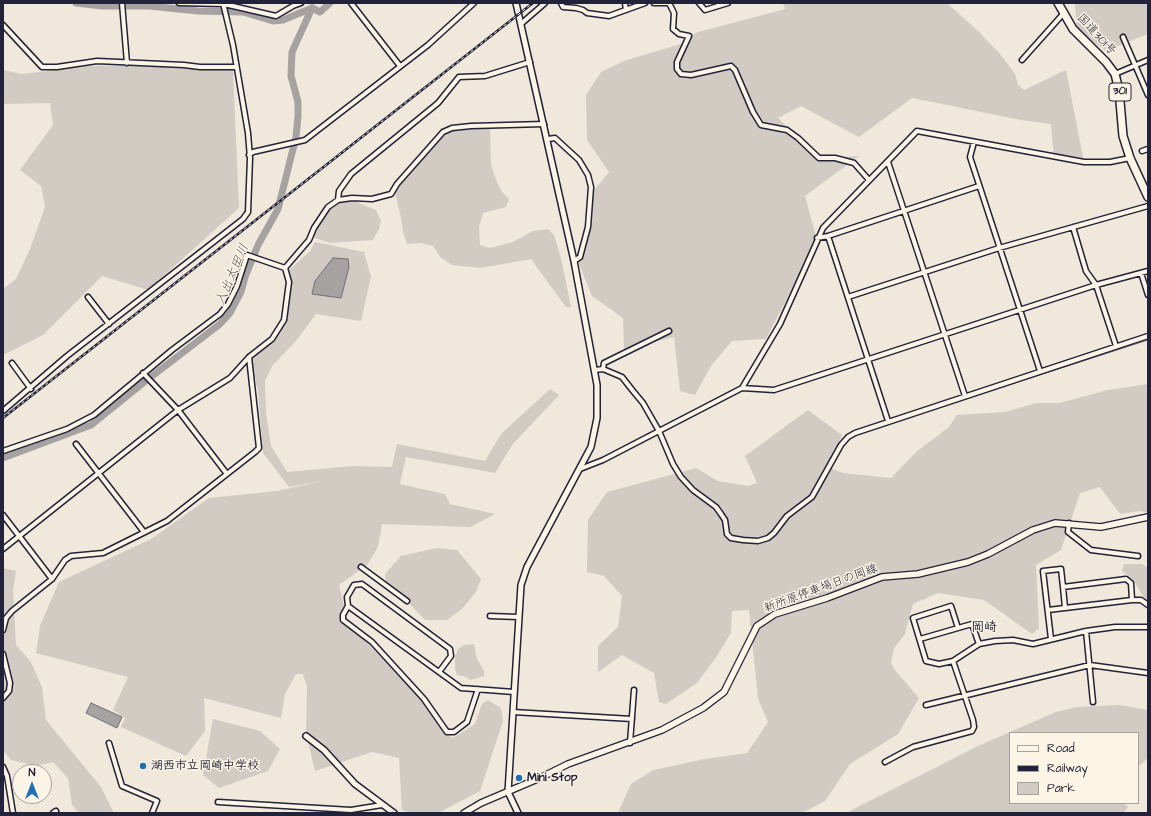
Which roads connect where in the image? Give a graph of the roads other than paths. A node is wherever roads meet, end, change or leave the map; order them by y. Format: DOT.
graph roads {
  1 [pos="122,3"];
  2 [pos="179,3"];
  3 [pos="223,3"];
  4 [pos="301,3"];
  5 [pos="351,3"];
  6 [pos="474,3"];
  7 [pos="516,3"];
  8 [pos="545,3"];
  9 [pos="561,3"];
  10 [pos="625,3"];
  11 [pos="645,3"];
  12 [pos="654,3"];
  13 [pos="669,3"];
  14 [pos="699,3"];
  15 [pos="727,3"];
  16 [pos="1058,3"];
  17 [pos="626,10"];
  18 [pos="1063,14"];
  19 [pos="522,23"];
  20 [pos="3,25"];
  21 [pos="1123,37"];
  22 [pos="1022,60"];
  23 [pos="1148,60"];
  24 [pos="530,62"];
  25 [pos="127,63"];
  26 [pos="1135,65"];
  27 [pos="400,66"];
  28 [pos="236,67"];
  29 [pos="1115,74"];
  30 [pos="1148,95"];
  31 [pos="544,124"];
  32 [pos="548,139"];
  33 [pos="974,142"];
  34 [pos="1148,149"];
  35 [pos="1142,151"];
  36 [pos="249,155"];
  37 [pos="1130,158"];
  38 [pos="888,162"];
  39 [pos="869,180"];
  40 [pos="979,186"];
  41 [pos="1148,197"];
  42 [pos="338,200"];
  43 [pos="1148,206"];
  44 [pos="903,211"];
  45 [pos="1073,227"];
  46 [pos="828,236"];
  47 [pos="817,238"];
  48 [pos="999,248"];
  49 [pos="574,261"];
  50 [pos="285,268"];
  51 [pos="1148,271"];
  52 [pos="924,272"];
  53 [pos="1141,273"];
  54 [pos="1096,285"];
  55 [pos="1148,295"];
  56 [pos="88,297"];
  57 [pos="848,297"];
  58 [pos="1020,310"];
  59 [pos="109,324"];
  60 [pos="669,332"];
  61 [pos="944,335"];
  62 [pos="1148,336"];
  63 [pos="1116,346"];
  64 [pos="249,357"];
  65 [pos="868,360"];
  66 [pos="12,363"];
  67 [pos="603,369"];
  68 [pos="595,370"];
  69 [pos="1040,371"];
  70 [pos="143,373"];
  71 [pos="742,388"];
  72 [pos="31,389"];
  73 [pos="964,396"];
  74 [pos="178,410"];
  75 [pos="3,411"];
  76 [pos="888,421"];
  77 [pos="659,431"];
  78 [pos="76,444"];
  79 [pos="3,451"];
  80 [pos="580,468"];
  81 [pos="98,473"];
  82 [pos="227,474"];
  83 [pos="3,515"];
  84 [pos="1148,517"];
  85 [pos="1069,523"];
  86 [pos="144,532"];
  87 [pos="20,536"];
  88 [pos="3,549"];
  89 [pos="1138,556"];
  90 [pos="361,567"];
  91 [pos="52,579"];
  92 [pos="1063,586"];
  93 [pos="1132,600"];
  94 [pos="407,601"];
  95 [pos="1148,605"];
  96 [pos="348,606"];
  97 [pos="1065,608"];
  98 [pos="1048,610"];
  99 [pos="490,616"];
  100 [pos="518,617"];
  101 [pos="1148,626"];
  102 [pos="958,628"];
  103 [pos="3,630"];
  104 [pos="1086,631"];
  105 [pos="920,639"];
  106 [pos="1051,639"];
  107 [pos="979,644"];
  108 [pos="3,654"];
  109 [pos="953,661"];
  110 [pos="1090,665"];
  111 [pos="439,672"];
  112 [pos="1148,672"];
  113 [pos="478,689"];
  114 [pos="634,690"];
  115 [pos="514,692"];
  116 [pos="964,695"];
  117 [pos="3,698"];
  118 [pos="1093,702"];
  119 [pos="926,705"];
  120 [pos="513,712"];
  121 [pos="632,719"];
  122 [pos="306,736"];
  123 [pos="630,742"];
  124 [pos="109,743"];
  125 [pos="885,762"];
  126 [pos="3,767"];
  127 [pos="508,792"];
  128 [pos="218,802"];
  129 [pos="382,805"];
  130 [pos="13,813"];
  131 [pos="152,813"];
  132 [pos="394,813"];
  133 [pos="464,813"];
  134 [pos="518,813"];
  1 -- 25 [label="street"];
  2 -- 3 [label="street"];
  3 -- 4 [label="street"];
  3 -- 28 [label="street"];
  5 -- 27 [label="street"];
  6 -- 27 [label="street"];
  7 -- 19 [label="street"];
  8 -- 19 [label="street"];
  9 -- 17 [label="street"];
  10 -- 17 [label="street"];
  11 -- 17 [label="street"];
  12 -- 13 [label="street"];
  13 -- 39 [label="street"];
  14 -- 15 [label="street"];
  16 -- 18 [label="highway, 国道301号 / 301"];
  18 -- 22 [label="street"];
  18 -- 29 [label="highway, 国道301号 / 301"];
  19 -- 24 [label="street"];
  20 -- 25 [label="street"];
  21 -- 26 [label="street"];
  23 -- 26 [label="street"];
  24 -- 31 [label="street"];
  24 -- 42 [label="street"];
  25 -- 28 [label="street"];
  26 -- 29 [label="street"];
  26 -- 30 [label="street"];
  27 -- 36 [label="street"];
  28 -- 36 [label="street"];
  29 -- 37 [label="highway, 国道301号 / 301"];
  31 -- 32 [label="street"];
  31 -- 42 [label="street"];
  32 -- 49 [label="street"];
  32 -- 49 [label="street"];
  33 -- 37 [label="street"];
  33 -- 38 [label="street"];
  33 -- 40 [label="street"];
  34 -- 35 [label="street"];
  36 -- 59 [label="street"];
  37 -- 41 [label="highway, 国道301号 / 301"];
  38 -- 39 [label="street"];
  38 -- 44 [label="street"];
  39 -- 47 [label="street"];
  40 -- 44 [label="street"];
  40 -- 48 [label="street"];
  42 -- 50 [label="street"];
  43 -- 45 [label="street"];
  44 -- 46 [label="street"];
  44 -- 52 [label="street"];
  45 -- 48 [label="street"];
  45 -- 54 [label="street"];
  46 -- 47 [label="street"];
  46 -- 57 [label="street"];
  47 -- 71 [label="street"];
  48 -- 52 [label="street"];
  48 -- 58 [label="street"];
  49 -- 68 [label="street"];
  50 -- 64 [label="street"];
  50 -- 70 [label="street"];
  51 -- 53 [label="street"];
  52 -- 57 [label="street"];
  52 -- 61 [label="street"];
  53 -- 54 [label="street"];
  53 -- 55 [label="street"];
  54 -- 58 [label="street"];
  54 -- 63 [label="street"];
  56 -- 59 [label="street"];
  57 -- 65 [label="street"];
  58 -- 61 [label="street"];
  58 -- 69 [label="street"];
  59 -- 72 [label="street"];
  60 -- 67 [label="street"];
  61 -- 65 [label="street"];
  61 -- 73 [label="street"];
  62 -- 63 [label="street"];
  63 -- 69 [label="street"];
  64 -- 74 [label="street"];
  64 -- 82 [label="street"];
  65 -- 71 [label="street"];
  65 -- 76 [label="street"];
  66 -- 72 [label="street"];
  67 -- 68 [label="street"];
  67 -- 77 [label="street"];
  68 -- 80 [label="street"];
  69 -- 73 [label="street"];
  70 -- 74 [label="street"];
  70 -- 79 [label="street"];
  71 -- 77 [label="street"];
  72 -- 75 [label="street"];
  73 -- 76 [label="street"];
  74 -- 81 [label="street"];
  74 -- 82 [label="street"];
  76 -- 77 [label="street"];
  77 -- 80 [label="street"];
  78 -- 81 [label="street"];
  80 -- 100 [label="street"];
  81 -- 86 [label="street"];
  81 -- 87 [label="street"];
  82 -- 86 [label="street"];
  83 -- 87 [label="street"];
  84 -- 85 [label="main road, 新所原停車場日の岡線"];
  85 -- 89 [label="street"];
  85 -- 123 [label="main road, 新所原停車場日の岡線"];
  86 -- 91 [label="street"];
  87 -- 88 [label="street"];
  87 -- 91 [label="street"];
  90 -- 94 [label="street"];
  91 -- 103 [label="street"];
  92 -- 93 [label="street"];
  92 -- 97 [label="street"];
  92 -- 98 [label="street"];
  93 -- 95 [label="street"];
  93 -- 97 [label="street"];
  96 -- 111 [label="street"];
  96 -- 111 [label="street"];
  96 -- 113 [label="street"];
  97 -- 98 [label="street"];
  98 -- 106 [label="street"];
  99 -- 100 [label="street"];
  100 -- 115 [label="street"];
  101 -- 104 [label="street"];
  102 -- 105 [label="street"];
  102 -- 105 [label="street"];
  102 -- 107 [label="street"];
  104 -- 106 [label="street"];
  104 -- 110 [label="street"];
  105 -- 109 [label="street"];
  106 -- 107 [label="street"];
  107 -- 109 [label="street"];
  108 -- 117 [label="street"];
  109 -- 116 [label="street"];
  110 -- 112 [label="street"];
  110 -- 116 [label="street"];
  110 -- 118 [label="street"];
  111 -- 113 [label="street"];
  113 -- 115 [label="street"];
  114 -- 121 [label="street"];
  115 -- 120 [label="street"];
  116 -- 119 [label="street"];
  116 -- 125 [label="street"];
  120 -- 121 [label="street"];
  120 -- 127 [label="street"];
  121 -- 123 [label="street"];
  122 -- 129 [label="street"];
  123 -- 127 [label="main road, 新所原停車場日の岡線"];
  124 -- 131 [label="street"];
  126 -- 130 [label="street"];
  127 -- 133 [label="main road, 新所原停車場日の岡線"];
  127 -- 134 [label="street"];
  128 -- 129 [label="street"];
  129 -- 132 [label="street"];
}
